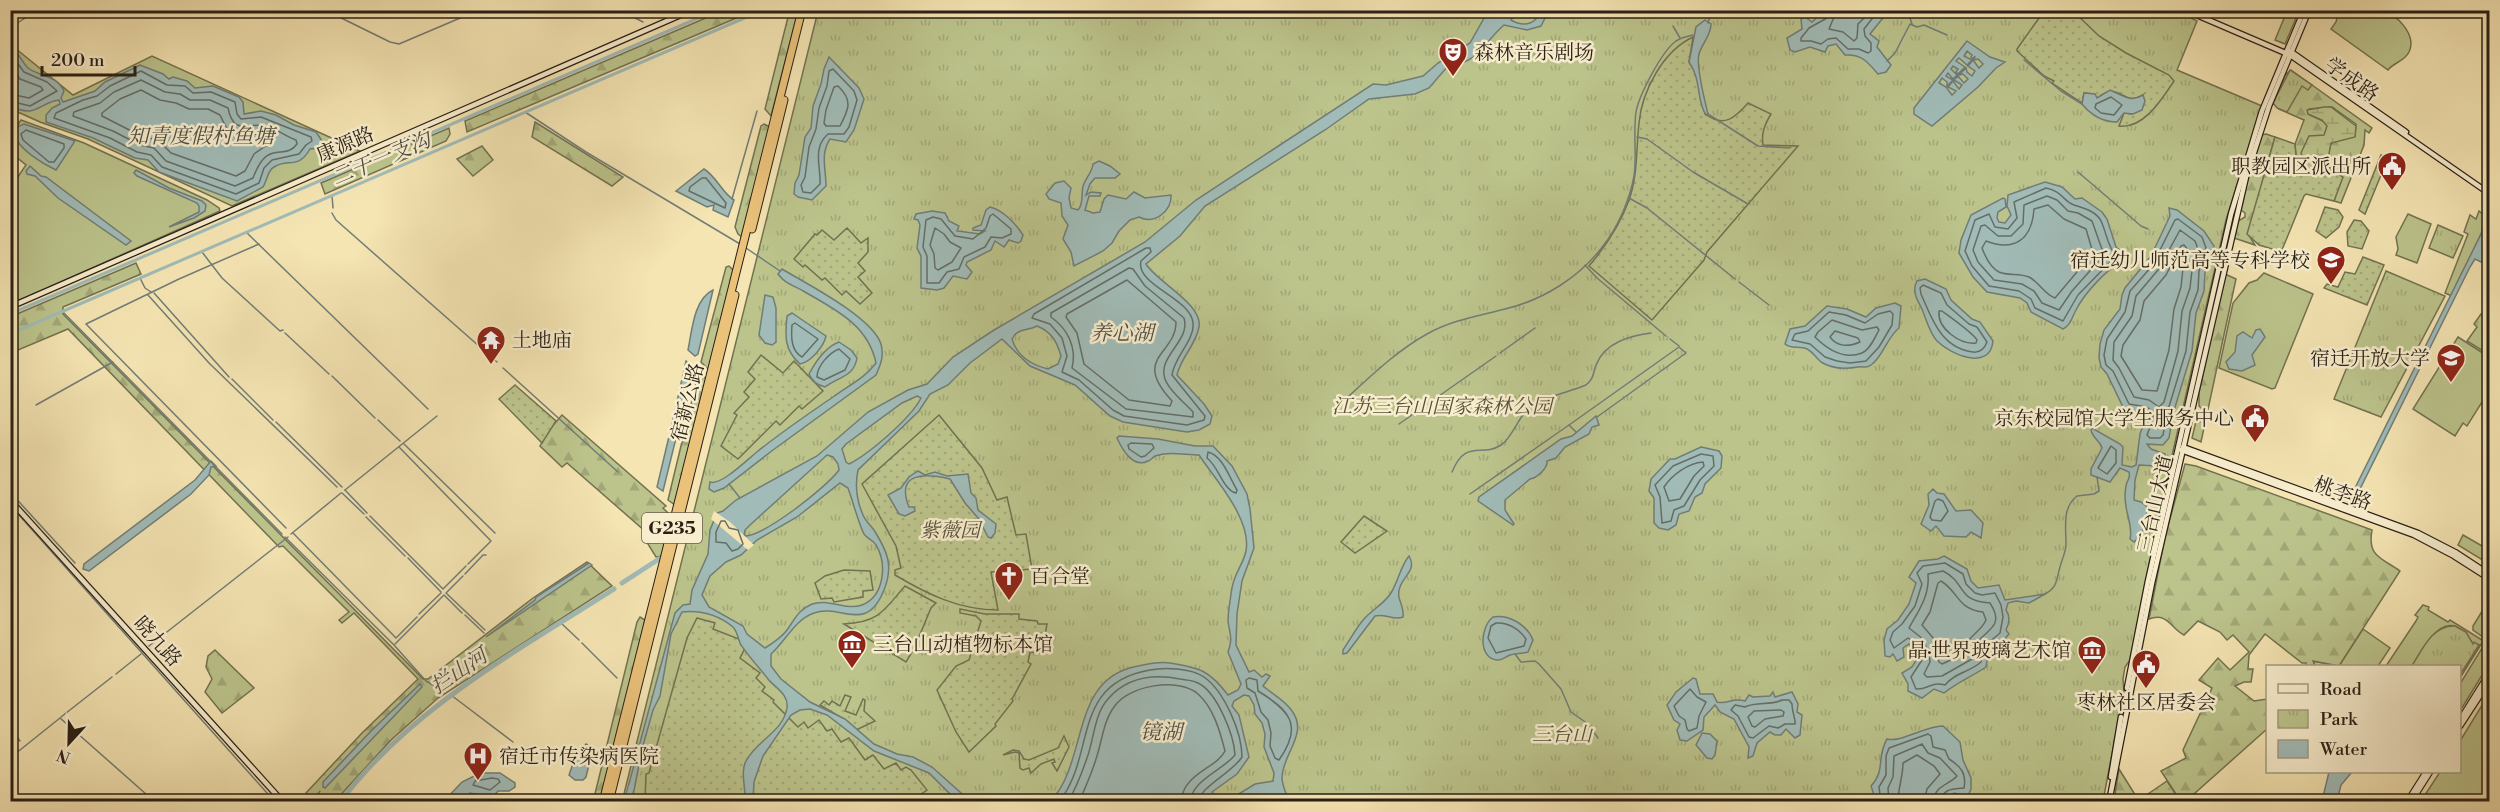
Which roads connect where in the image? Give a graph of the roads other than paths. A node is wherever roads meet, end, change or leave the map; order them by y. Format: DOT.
graph roads {
  1 [pos="692,10"];
  2 [pos="802,10"];
  3 [pos="806,10"];
  4 [pos="2185,10"];
  5 [pos="2304,10"];
  6 [pos="2309,10"];
  7 [pos="2288,52"];
  8 [pos="2490,192"];
  9 [pos="747,241"];
  10 [pos="743,256"];
  11 [pos="10,307"];
  12 [pos="2181,448"];
  13 [pos="10,500"];
  14 [pos="2490,575"];
  15 [pos="2490,579"];
  16 [pos="2490,672"];
  17 [pos="2490,680"];
  18 [pos="2461,718"];
  19 [pos="2461,724"];
  20 [pos="2427,773"];
  21 [pos="283,801"];
  22 [pos="603,801"];
  23 [pos="609,801"];
  24 [pos="2107,801"];
  25 [pos="2409,801"];
  1 -- 11 [label="main road, 康源路"];
  2 -- 9 [label="highway, 宿新公路"];
  3 -- 9 [label="highway, 宿新公路"];
  4 -- 7 [label="main road, 学成路"];
  5 -- 7 [label="main road, 三台山大道"];
  6 -- 7 [label="main road, 三台山大道"];
  7 -- 8 [label="main road, 学成路"];
  7 -- 12 [label="main road, 三台山大道"];
  9 -- 10 [label="highway, 宿新公路"];
  10 -- 22 [label="highway, 宿新公路 / G235"];
  10 -- 23 [label="highway, 宿新公路"];
  12 -- 14 [label="main road, 桃李路"];
  12 -- 15 [label="main road, 桃李路"];
  12 -- 24 [label="main road, 三台山大道"];
  13 -- 21 [label="main road, 晓九路"];
  16 -- 18 [label="main road"];
  17 -- 19 [label="main road"];
  20 -- 25 [label="main road"];
}
